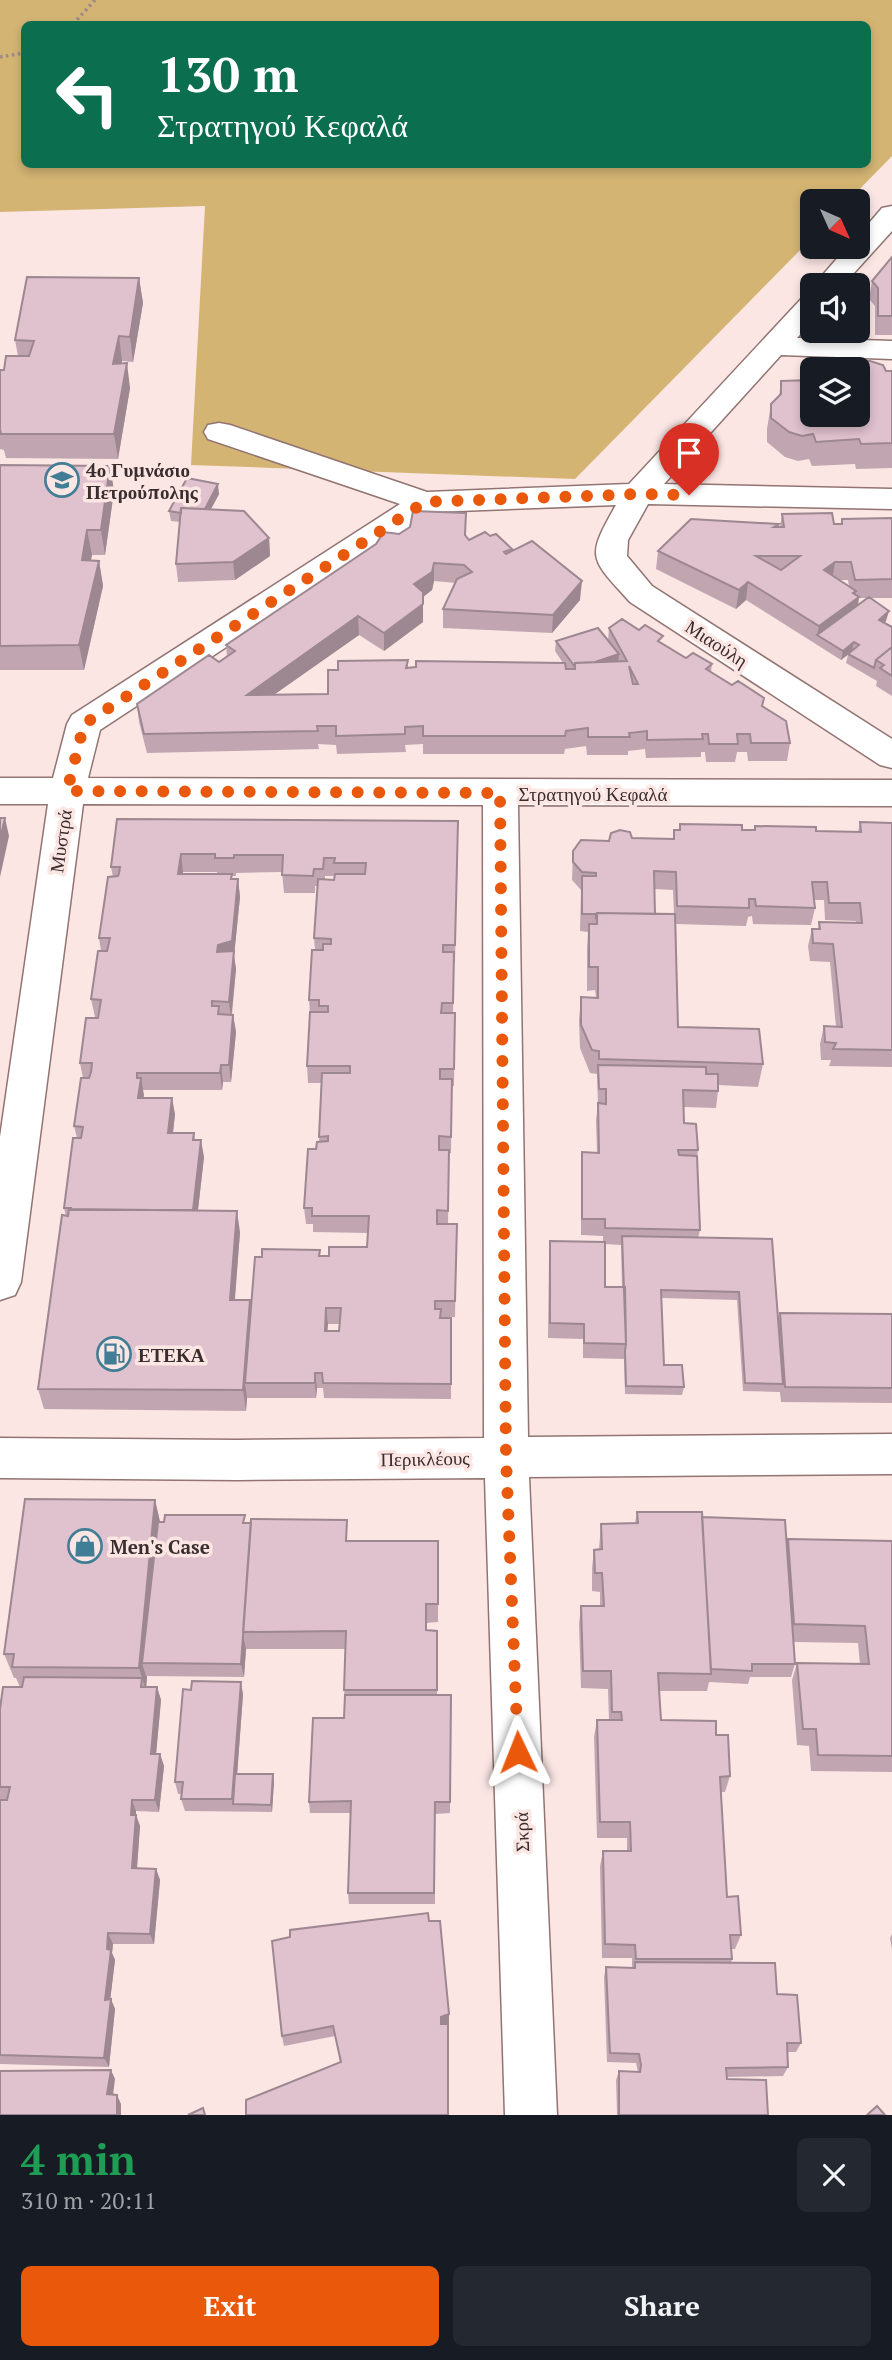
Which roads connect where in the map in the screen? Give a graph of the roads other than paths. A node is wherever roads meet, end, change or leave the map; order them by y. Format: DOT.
graph roads {
  1 [pos="892,214"];
  2 [pos="839,273"];
  3 [pos="800,317"];
  4 [pos="774,346"];
  5 [pos="892,350"];
  6 [pos="219,432"];
  7 [pos="639,494"];
  8 [pos="892,499"];
  9 [pos="425,502"];
  10 [pos="892,756"];
  11 [pos="0,791"];
  12 [pos="67,791"];
  13 [pos="500,793"];
  14 [pos="892,793"];
  15 [pos="0,1283"];
  16 [pos="892,1454"];
  17 [pos="506,1457"];
  18 [pos="0,1458"];
  19 [pos="531,2115"];
  1 -- 2 [label="street"];
  3 -- 4 [label="street, Μιαούλη"];
  4 -- 5 [label="street"];
  4 -- 7 [label="street, Μιαούλη"];
  6 -- 9 [label="street"];
  7 -- 8 [label="street"];
  7 -- 9 [label="street"];
  7 -- 10 [label="street, Μιαούλη"];
  9 -- 12 [label="street, Μυστρά"];
  11 -- 12 [label="street, Στρατηγού Κεφαλά"];
  12 -- 13 [label="street, Στρατηγού Κεφαλά"];
  12 -- 15 [label="street, Μυστρά"];
  13 -- 14 [label="street, Στρατηγού Κεφαλά"];
  13 -- 17 [label="street, Σκρά"];
  16 -- 17 [label="street, Περικλέους"];
  17 -- 18 [label="street, Περικλέους"];
  17 -- 19 [label="street, Σκρά"];
}
